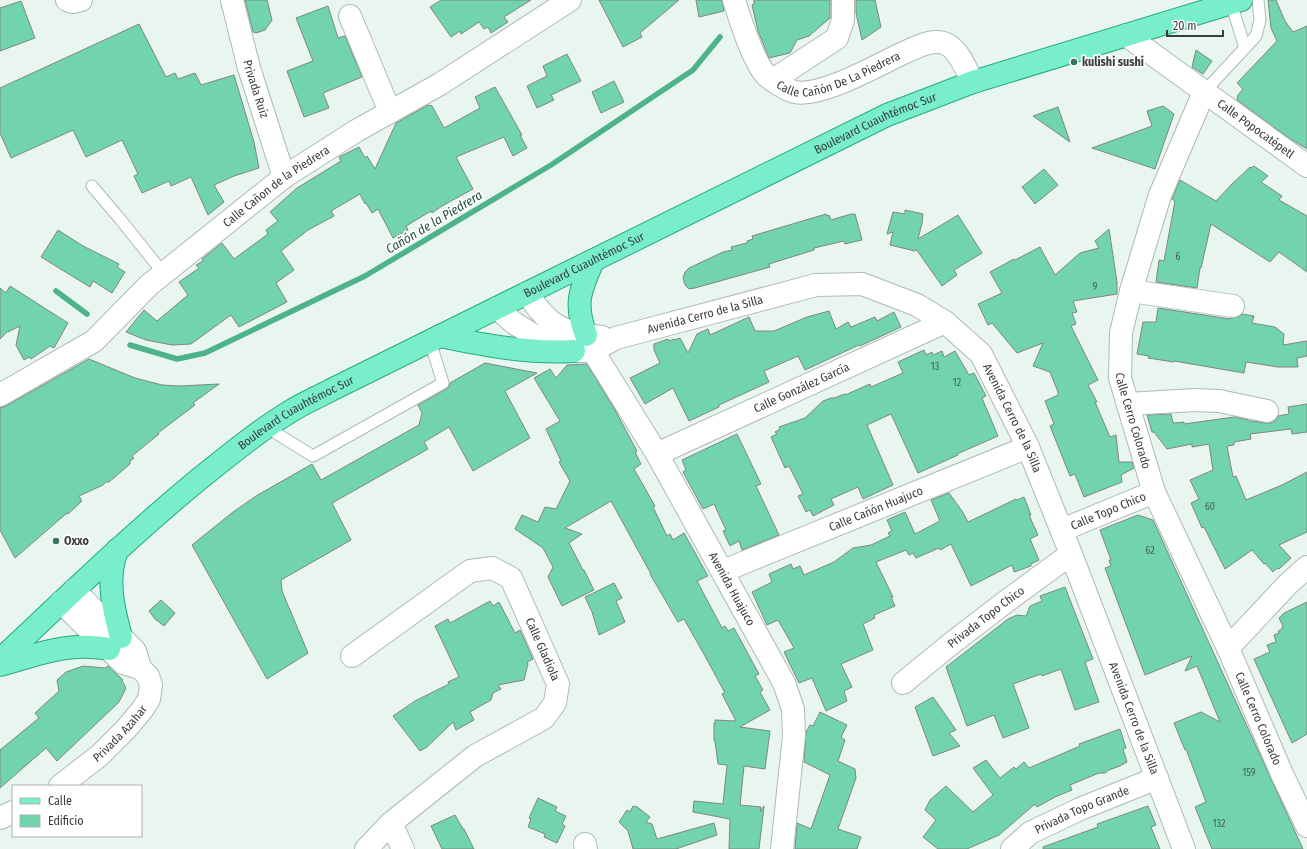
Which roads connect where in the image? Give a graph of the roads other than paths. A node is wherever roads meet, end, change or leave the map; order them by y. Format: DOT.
graph roads {
  1 [pos="67,0"];
  2 [pos="81,0"];
  3 [pos="232,0"];
  4 [pos="734,0"];
  5 [pos="843,0"];
  6 [pos="1258,0"];
  7 [pos="568,1"];
  8 [pos="1221,4"];
  9 [pos="350,16"];
  10 [pos="1126,35"];
  11 [pos="1245,48"];
  12 [pos="774,80"];
  13 [pos="973,82"];
  14 [pos="1204,92"];
  15 [pos="390,112"];
  16 [pos="1307,166"];
  17 [pos="284,176"];
  18 [pos="92,186"];
  19 [pos="593,261"];
  20 [pos="164,274"];
  21 [pos="1131,291"];
  22 [pos="527,293"];
  23 [pos="1234,306"];
  24 [pos="497,308"];
  25 [pos="945,322"];
  26 [pos="435,338"];
  27 [pos="584,346"];
  28 [pos="0,395"];
  29 [pos="1128,404"];
  30 [pos="1267,411"];
  31 [pos="266,427"];
  32 [pos="1028,447"];
  33 [pos="657,454"];
  34 [pos="1154,492"];
  35 [pos="1062,530"];
  36 [pos="117,550"];
  37 [pos="1072,554"];
  38 [pos="1307,567"];
  39 [pos="723,572"];
  40 [pos="68,596"];
  41 [pos="115,643"];
  42 [pos="1228,648"];
  43 [pos="352,656"];
  44 [pos="0,660"];
  45 [pos="0,665"];
  46 [pos="904,684"];
  47 [pos="1157,778"];
  48 [pos="61,785"];
  49 [pos="12,812"];
  50 [pos="0,818"];
  51 [pos="391,823"];
  52 [pos="1307,826"];
  53 [pos="366,849"];
  54 [pos="403,849"];
  55 [pos="782,849"];
  56 [pos="1012,849"];
  57 [pos="1184,849"];
  1 -- 2 [label="street"];
  3 -- 17 [label="street, Privada Ruíz"];
  4 -- 12 [label="street, Calle Cañón De La Piedrera"];
  5 -- 12 [label="street"];
  6 -- 11 [label="lane"];
  7 -- 15 [label="street, Calle Cañon de la Piedrera"];
  8 -- 10 [label="main road, Boulevard Cuauhtémoc Sur"];
  8 -- 11 [label="lane"];
  9 -- 15 [label="street"];
  10 -- 13 [label="main road, Boulevard Cuauhtémoc Sur"];
  10 -- 14 [label="street"];
  11 -- 14 [label="lane"];
  12 -- 13 [label="street, Calle Cañón De La Piedrera"];
  13 -- 19 [label="main road, Boulevard Cuauhtémoc Sur"];
  14 -- 16 [label="street, Calle Popocatépetl"];
  14 -- 21 [label="street, Calle Cerro Colorado"];
  15 -- 17 [label="street, Calle Cañon de la Piedrera"];
  17 -- 20 [label="street, Calle Cañon de la Piedrera"];
  18 -- 20 [label="lane"];
  19 -- 22 [label="main road, Boulevard Cuauhtémoc Sur"];
  19 -- 27 [label="main road"];
  20 -- 28 [label="street, Calle Cañon de la Piedrera"];
  21 -- 23 [label="street"];
  21 -- 29 [label="street, Calle Cerro Colorado"];
  22 -- 24 [label="main road, Boulevard Cuauhtémoc Sur"];
  22 -- 27 [label="street"];
  24 -- 26 [label="main road, Boulevard Cuauhtémoc Sur"];
  24 -- 27 [label="street"];
  25 -- 27 [label="street, Avenida Cerro de la Silla"];
  25 -- 32 [label="street, Avenida Cerro de la Silla"];
  25 -- 33 [label="street, Calle González García"];
  26 -- 27 [label="main road"];
  26 -- 31 [label="main road, Boulevard Cuauhtémoc Sur"];
  26 -- 31 [label="lane"];
  27 -- 33 [label="street, Avenida Huajuco"];
  29 -- 30 [label="street"];
  29 -- 34 [label="street, Calle Cerro Colorado"];
  31 -- 36 [label="main road, Boulevard Cuauhtémoc Sur"];
  32 -- 35 [label="street, Avenida Cerro de la Silla"];
  32 -- 39 [label="street, Calle Cañón Huajuco"];
  33 -- 39 [label="street, Avenida Huajuco"];
  34 -- 35 [label="street, Calle Topo Chico"];
  34 -- 42 [label="street, Calle Cerro Colorado"];
  35 -- 37 [label="street, Avenida Cerro de la Silla"];
  36 -- 40 [label="main road, Boulevard Cuauhtémoc Sur"];
  36 -- 41 [label="main road"];
  37 -- 46 [label="street, Privada Topo Chico"];
  37 -- 47 [label="street, Avenida Cerro de la Silla"];
  38 -- 42 [label="street"];
  39 -- 55 [label="street, Avenida Huajuco"];
  40 -- 41 [label="street, Privada Azahar"];
  40 -- 44 [label="main road, Boulevard Cuauhtémoc Sur"];
  41 -- 45 [label="main road"];
  41 -- 48 [label="street, Privada Azahar"];
  42 -- 52 [label="street, Calle Cerro Colorado"];
  43 -- 51 [label="street, Calle Gladiola"];
  47 -- 56 [label="street, Privada Topo Grande"];
  47 -- 57 [label="street, Avenida Cerro de la Silla"];
  49 -- 50 [label="street"];
  51 -- 53 [label="street, Calle Gladiola"];
  51 -- 54 [label="street"];
}
